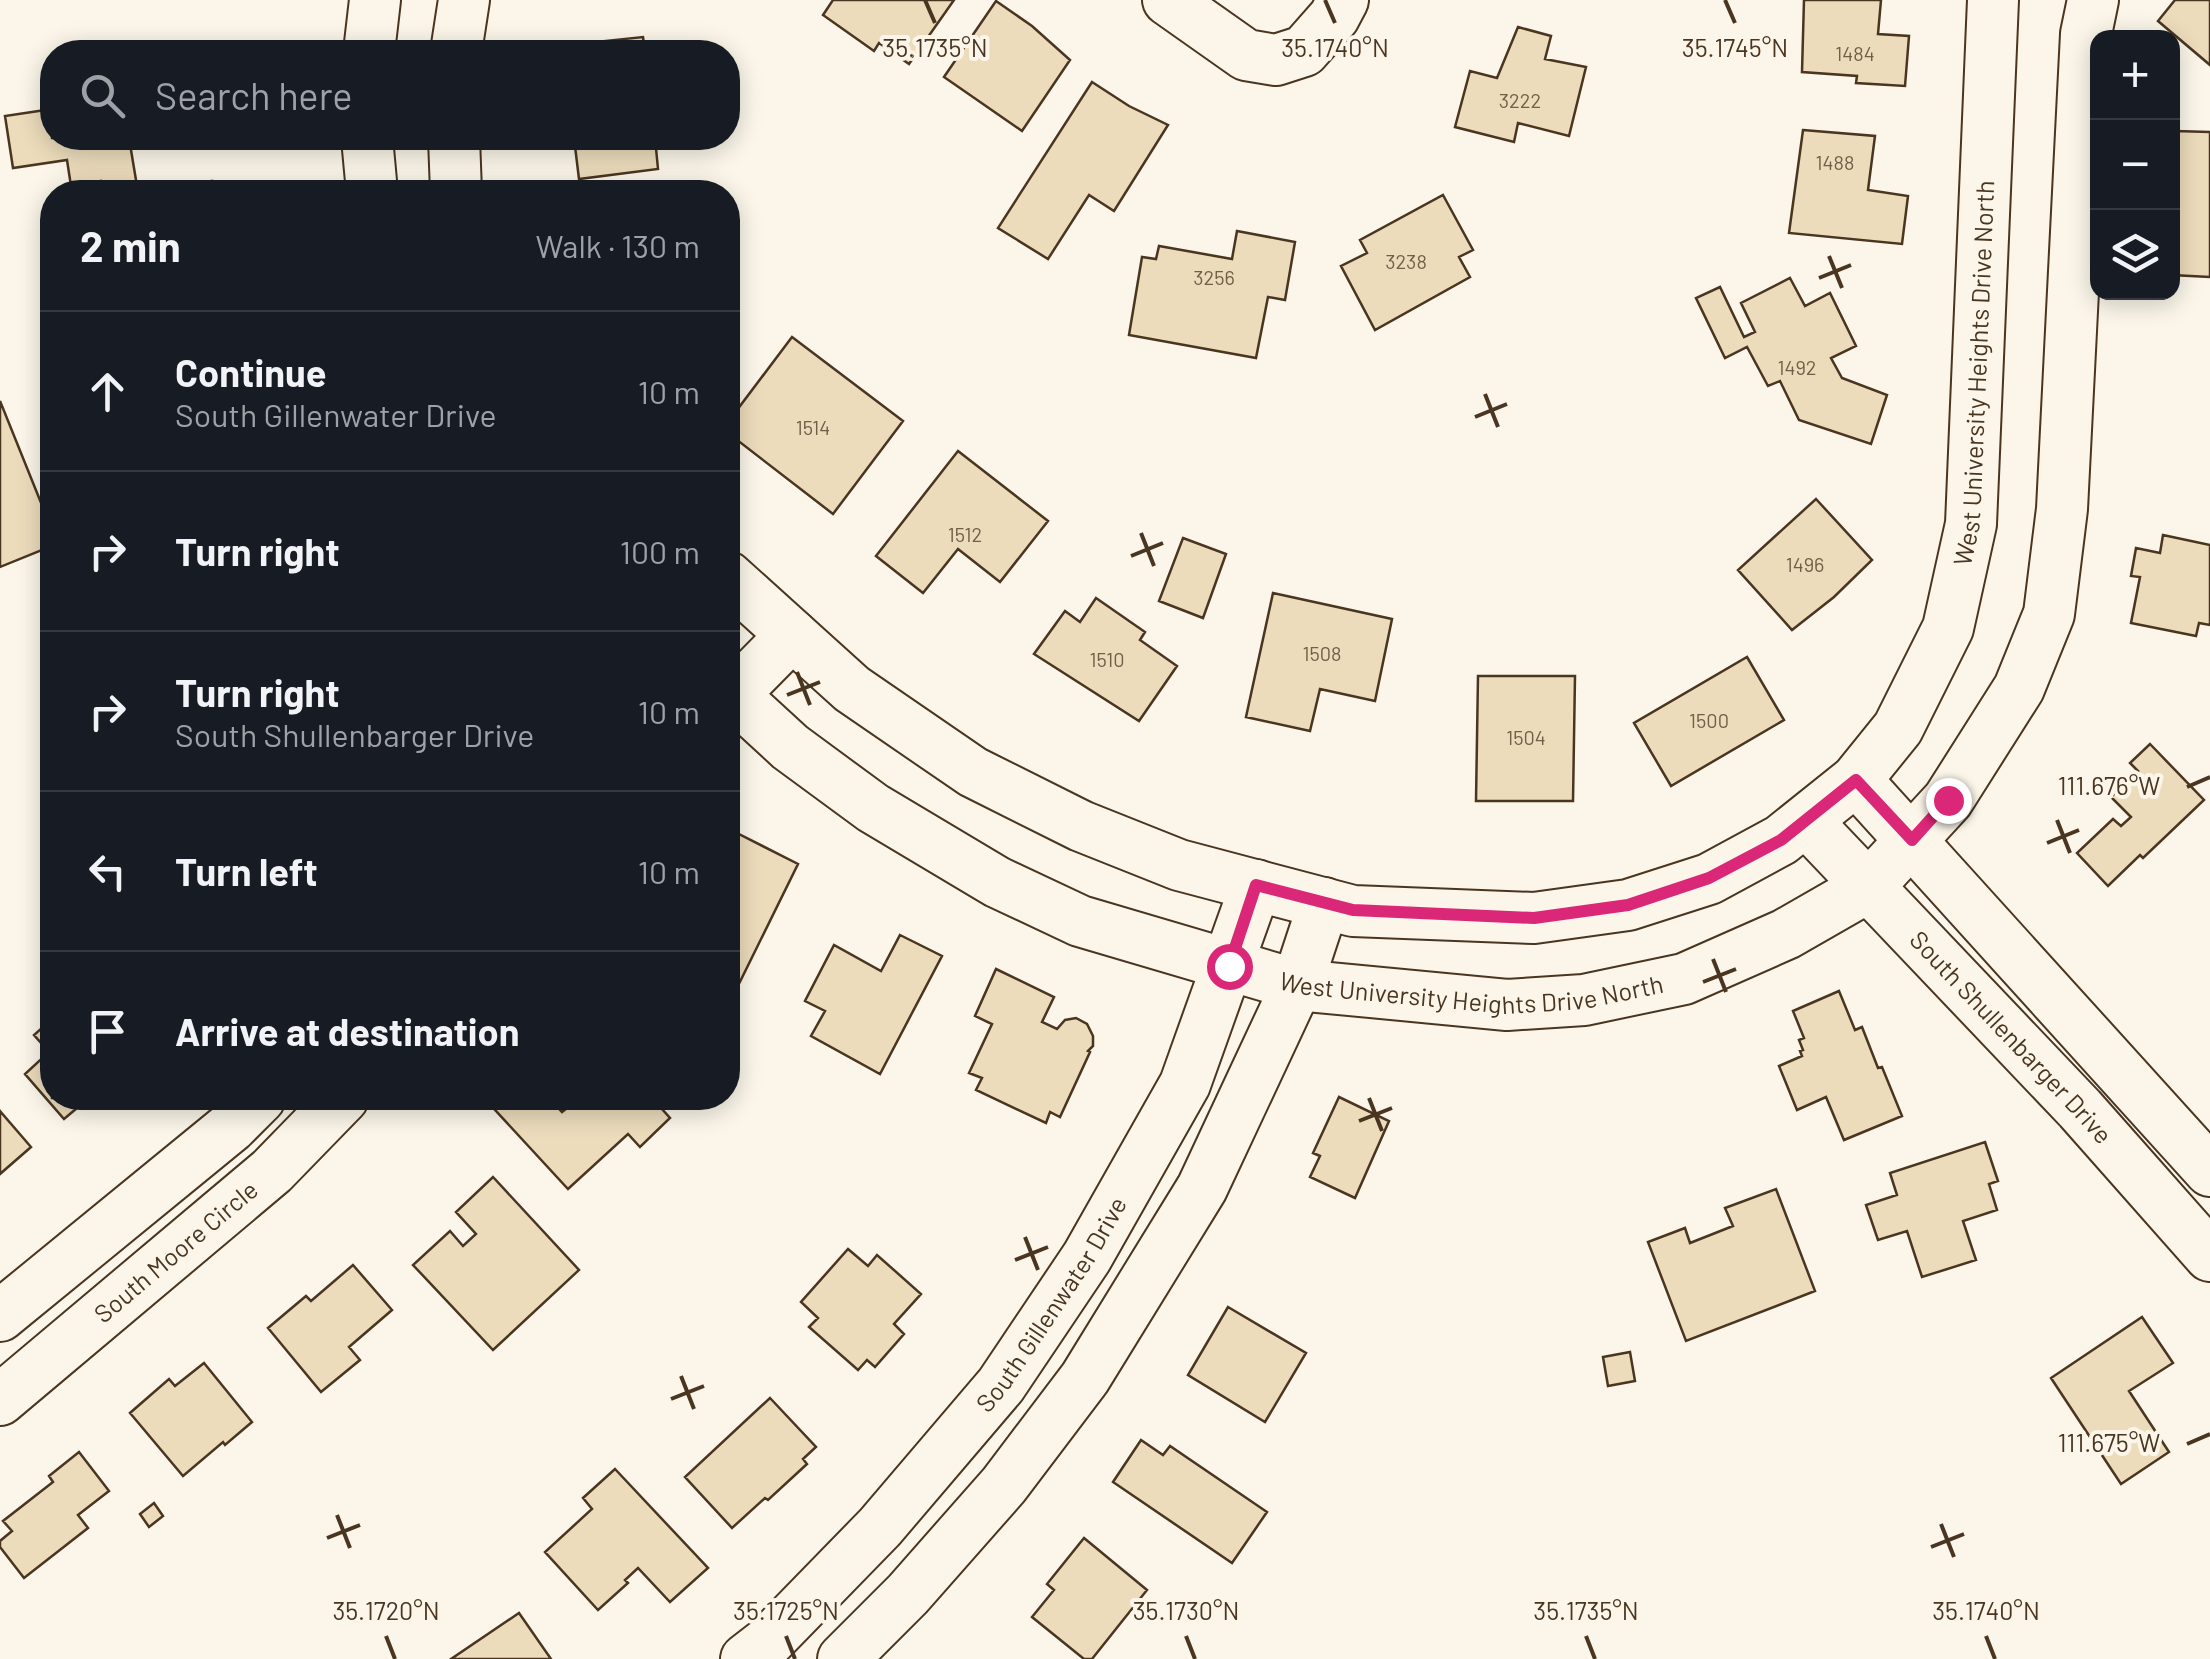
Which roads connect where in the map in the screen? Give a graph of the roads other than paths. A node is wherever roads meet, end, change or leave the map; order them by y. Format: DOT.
graph roads {
  1 [pos="375,0"];
  2 [pos="464,0"];
  3 [pos="1168,0"];
  4 [pos="1343,0"];
  5 [pos="1993,0"];
  6 [pos="2093,0"];
  7 [pos="370,40"];
  8 [pos="458,40"];
  9 [pos="368,150"];
  10 [pos="454,150"];
  11 [pos="370,180"];
  12 [pos="456,180"];
  13 [pos="740,602"];
  14 [pos="792,635"];
  15 [pos="740,685"];
  16 [pos="740,704"];
  17 [pos="1856,780"];
  18 [pos="1806,821"];
  19 [pos="1912,840"];
  20 [pos="1256,885"];
  21 [pos="1868,887"];
  22 [pos="1324,903"];
  23 [pos="1229,966"];
  24 [pos="1296,985"];
  25 [pos="248,1110"];
  26 [pos="331,1110"];
  27 [pos="2210,1171"];
  28 [pos="2210,1256"];
  29 [pos="0,1316"];
  30 [pos="0,1400"];
  31 [pos="746,1659"];
  32 [pos="844,1659"];
  1 -- 7 [label="street"];
  2 -- 8 [label="street"];
  3 -- 4 [label="street"];
  5 -- 17 [label="street, West University Heights Drive North"];
  6 -- 19 [label="street, West University Heights Drive North"];
  9 -- 11 [label="street"];
  10 -- 12 [label="street"];
  13 -- 14 [label="street, West University Heights Drive North"];
  14 -- 15 [label="street"];
  14 -- 20 [label="street, West University Heights Drive North"];
  16 -- 23 [label="street, West University Heights Drive North"];
  17 -- 18 [label="street, West University Heights Drive North"];
  17 -- 19 [label="street"];
  18 -- 21 [label="street, South Shullenbarger Drive"];
  18 -- 22 [label="street, West University Heights Drive North"];
  19 -- 21 [label="street, West University Heights Drive North"];
  19 -- 27 [label="street"];
  20 -- 22 [label="street, West University Heights Drive North"];
  20 -- 23 [label="street, South Gillenwater Drive"];
  21 -- 24 [label="street, West University Heights Drive North"];
  21 -- 28 [label="street, South Shullenbarger Drive"];
  22 -- 24 [label="street"];
  23 -- 24 [label="street, West University Heights Drive North"];
  23 -- 31 [label="street, South Gillenwater Drive"];
  24 -- 32 [label="street"];
  25 -- 29 [label="street"];
  26 -- 30 [label="street, South Moore Circle"];
}
